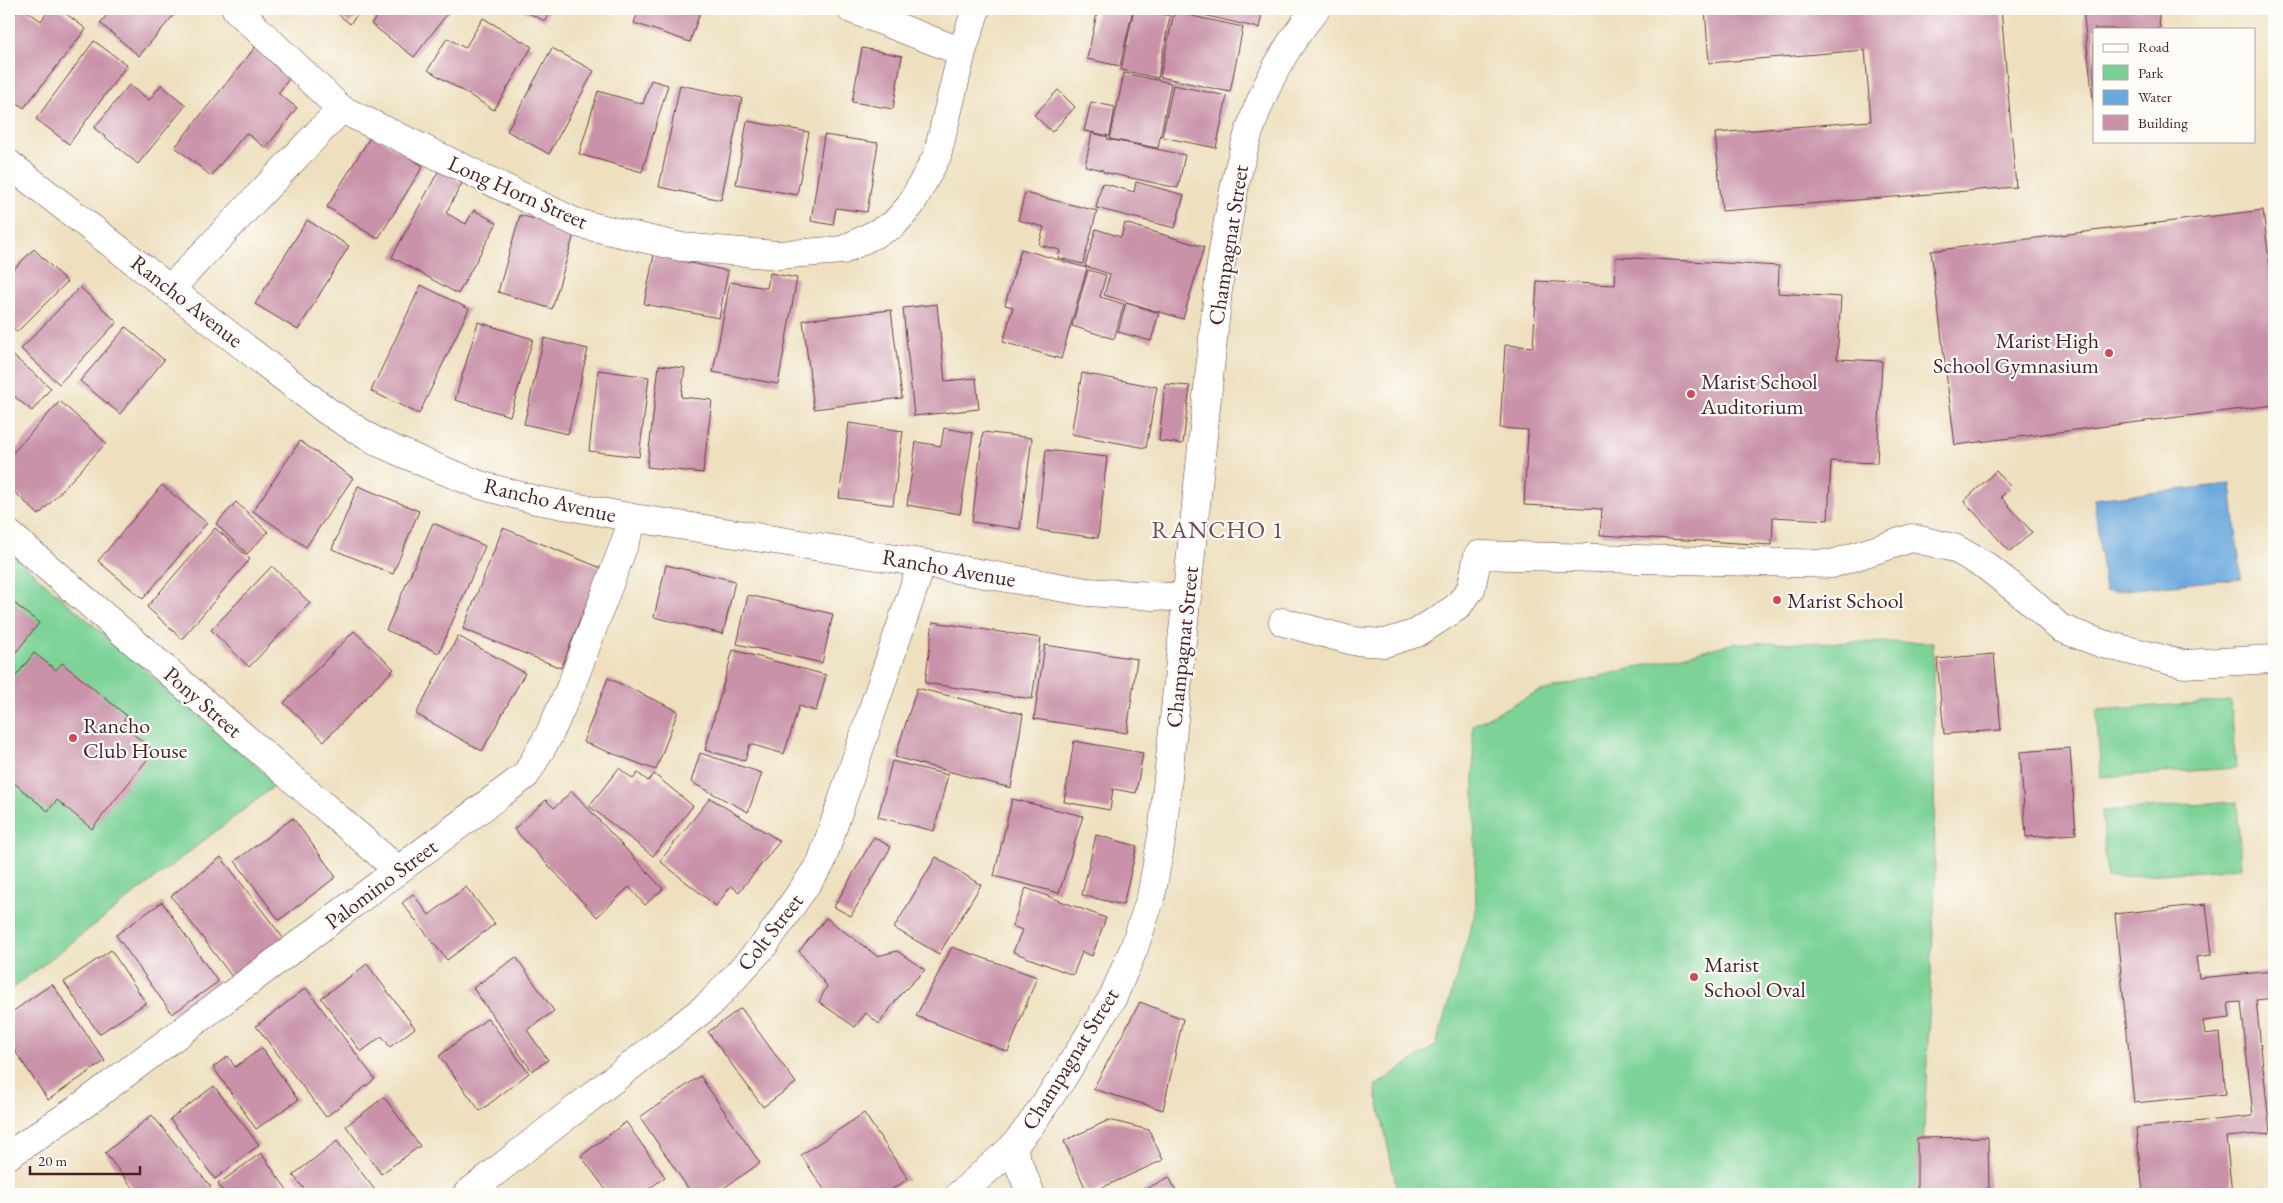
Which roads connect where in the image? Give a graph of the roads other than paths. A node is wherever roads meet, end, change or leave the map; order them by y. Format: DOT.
graph roads {
  1 [pos="236,9"];
  2 [pos="851,9"];
  3 [pos="976,9"];
  4 [pos="1316,9"];
  5 [pos="962,52"];
  6 [pos="341,109"];
  7 [pos="9,164"];
  8 [pos="171,288"];
  9 [pos="634,518"];
  10 [pos="9,534"];
  11 [pos="922,563"];
  12 [pos="1187,598"];
  13 [pos="1284,622"];
  14 [pos="2274,659"];
  15 [pos="398,870"];
  16 [pos="1012,1148"];
  17 [pos="9,1154"];
  18 [pos="467,1194"];
  19 [pos="960,1194"];
  20 [pos="1031,1194"];
  1 -- 6 [label="street, Long Horn Street"];
  2 -- 5 [label="street"];
  3 -- 5 [label="street, Long Horn Street"];
  4 -- 12 [label="street, Champagnat Street"];
  5 -- 6 [label="street, Long Horn Street"];
  6 -- 8 [label="street"];
  7 -- 8 [label="street, Rancho Avenue"];
  8 -- 9 [label="street, Rancho Avenue"];
  9 -- 11 [label="street, Rancho Avenue"];
  9 -- 15 [label="street, Palomino Street"];
  10 -- 15 [label="street, Pony Street"];
  11 -- 12 [label="street, Rancho Avenue"];
  11 -- 18 [label="street, Colt Street"];
  12 -- 16 [label="street, Champagnat Street"];
  13 -- 14 [label="street"];
  15 -- 17 [label="street, Palomino Street"];
  16 -- 19 [label="street, Champagnat Street"];
  16 -- 20 [label="street"];
}
